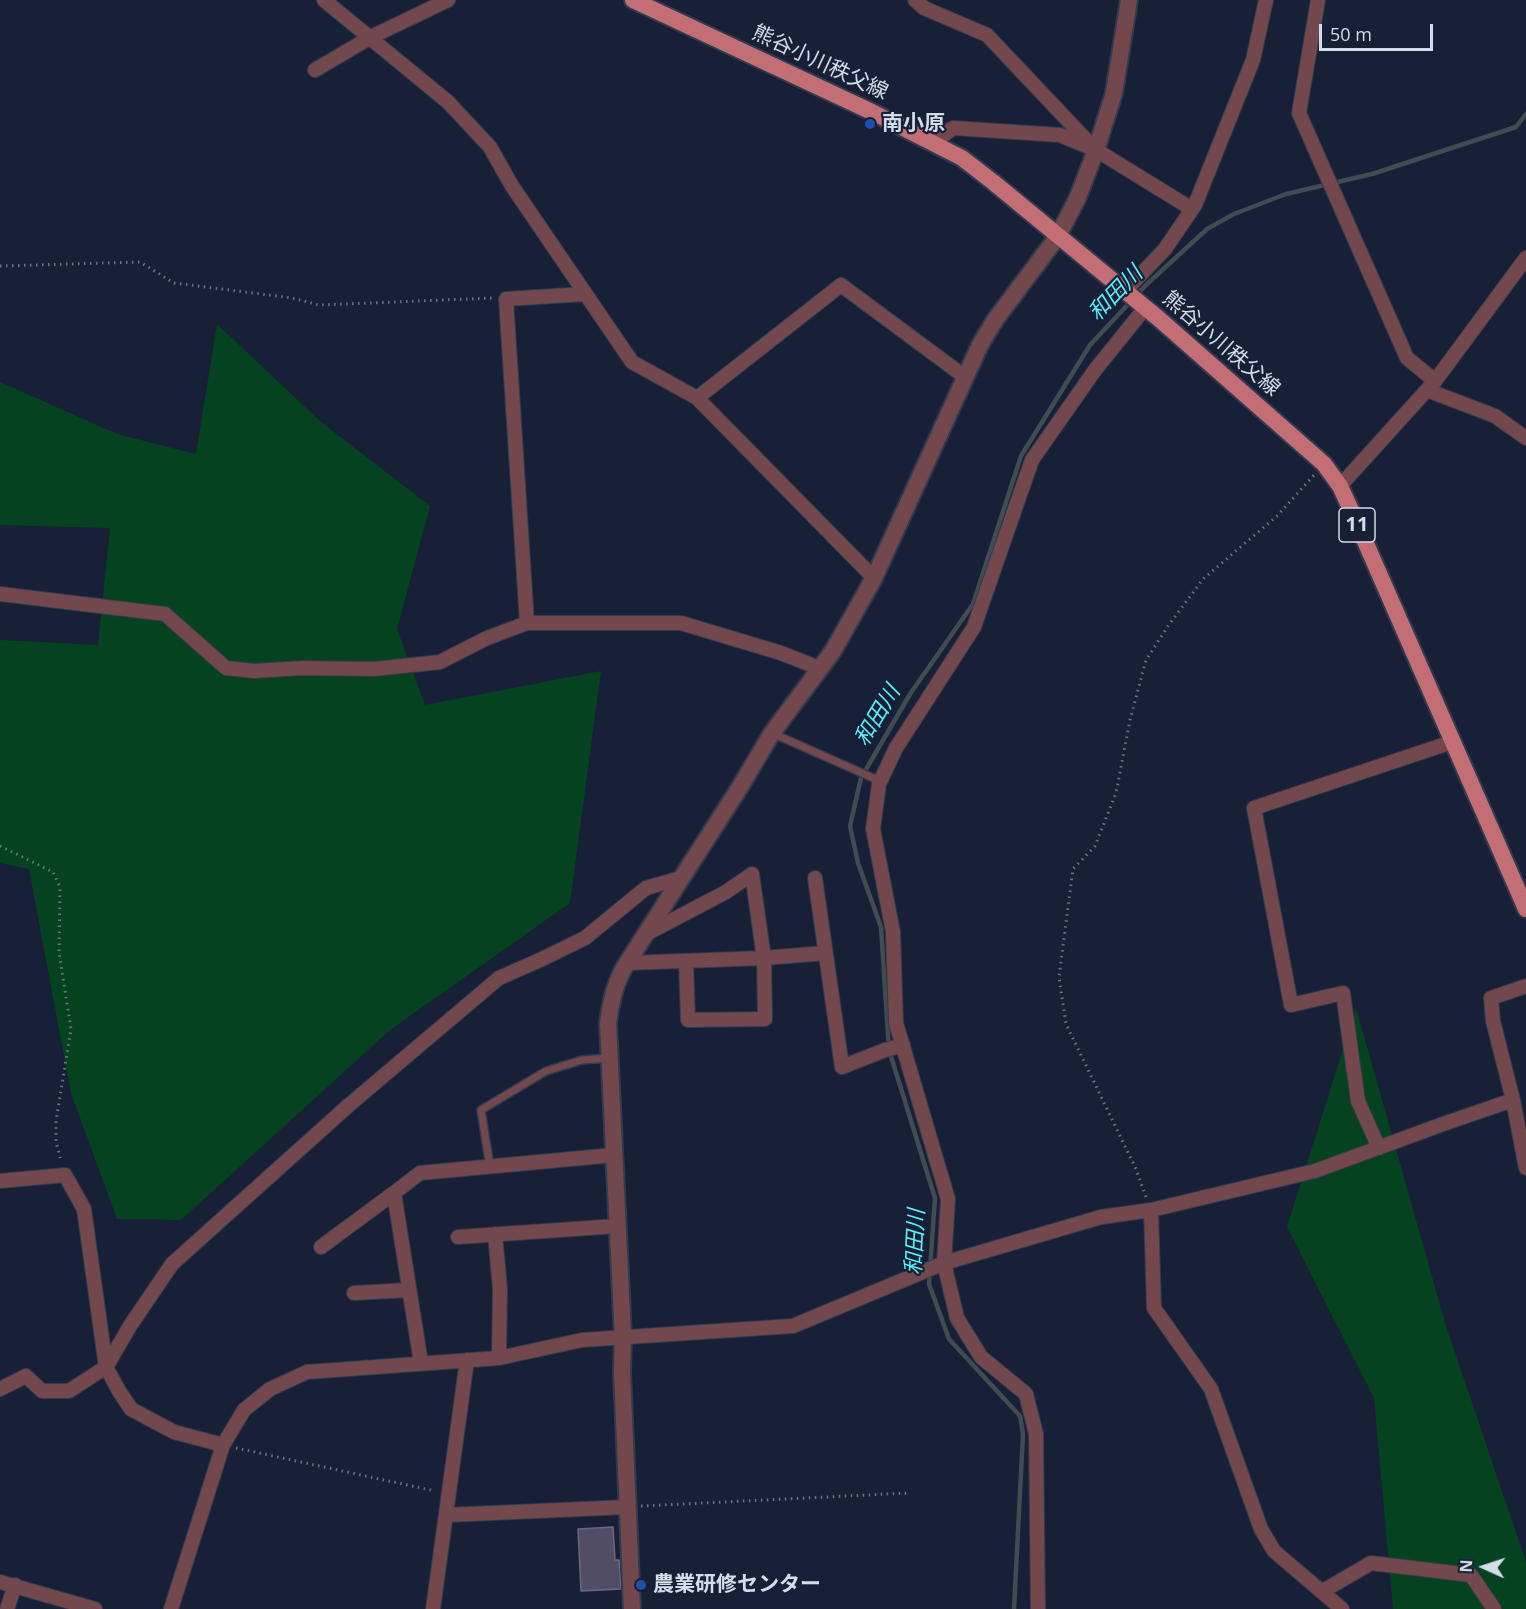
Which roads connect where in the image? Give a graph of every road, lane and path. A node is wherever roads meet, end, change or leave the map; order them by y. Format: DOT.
graph roads {
  1 [pos="324,0"];
  2 [pos="448,0"];
  3 [pos="633,0"];
  4 [pos="915,0"];
  5 [pos="1129,0"];
  6 [pos="1266,0"];
  7 [pos="1318,0"];
  8 [pos="371,37"];
  9 [pos="315,70"];
  10 [pos="934,142"];
  11 [pos="1096,150"];
  12 [pos="1192,209"];
  13 [pos="1058,236"];
  14 [pos="1526,258"];
  15 [pos="0,266"];
  16 [pos="1125,291"];
  17 [pos="585,294"];
  18 [pos="506,299"];
  19 [pos="1145,308"];
  20 [pos="965,377"];
  21 [pos="1431,386"];
  22 [pos="697,398"];
  23 [pos="1526,438"];
  24 [pos="1324,464"];
  25 [pos="1340,486"];
  26 [pos="874,578"];
  27 [pos="0,594"];
  28 [pos="527,623"];
  29 [pos="819,668"];
  30 [pos="772,733"];
  31 [pos="1452,742"];
  32 [pos="880,781"];
  33 [pos="0,846"];
  34 [pos="681,878"];
  35 [pos="815,878"];
  36 [pos="1526,909"];
  37 [pos="646,934"];
  38 [pos="825,953"];
  39 [pos="764,958"];
  40 [pos="686,961"];
  41 [pos="627,963"];
  42 [pos="1526,986"];
  43 [pos="903,1045"];
  44 [pos="610,1058"];
  45 [pos="1513,1100"];
  46 [pos="1379,1148"];
  47 [pos="614,1155"];
  48 [pos="490,1167"];
  49 [pos="1526,1168"];
  50 [pos="65,1175"];
  51 [pos="0,1181"];
  52 [pos="394,1193"];
  53 [pos="1151,1210"];
  54 [pos="617,1226"];
  55 [pos="495,1234"];
  56 [pos="458,1237"];
  57 [pos="321,1247"];
  58 [pos="944,1263"];
  59 [pos="409,1290"];
  60 [pos="354,1293"];
  61 [pos="623,1337"];
  62 [pos="499,1358"];
  63 [pos="467,1360"];
  64 [pos="421,1363"];
  65 [pos="106,1367"];
  66 [pos="0,1389"];
  67 [pos="223,1446"];
  68 [pos="909,1493"];
  69 [pos="450,1494"];
  70 [pos="627,1507"];
  71 [pos="447,1515"];
  72 [pos="0,1582"];
  73 [pos="15,1585"];
  74 [pos="1323,1591"];
  75 [pos="7,1609"];
  76 [pos="95,1609"];
  77 [pos="171,1609"];
  78 [pos="433,1609"];
  79 [pos="632,1609"];
  80 [pos="1038,1609"];
  81 [pos="1342,1609"];
  82 [pos="1494,1609"];
  1 -- 8 [label="street"];
  2 -- 8 [label="street"];
  3 -- 10 [label="main road, 熊谷小川秩父線 / 11"];
  4 -- 11 [label="street"];
  5 -- 11 [label="street"];
  6 -- 12 [label="street"];
  7 -- 21 [label="street"];
  8 -- 9 [label="street"];
  8 -- 17 [label="street"];
  10 -- 11 [label="street"];
  10 -- 13 [label="main road, 熊谷小川秩父線 / 11"];
  11 -- 12 [label="street"];
  11 -- 13 [label="street"];
  12 -- 16 [label="street"];
  13 -- 16 [label="main road, 熊谷小川秩父線 / 11"];
  13 -- 20 [label="street"];
  14 -- 21 [label="street"];
  15 -- 18 [label="path"];
  16 -- 19 [label="main road, 熊谷小川秩父線 / 11"];
  17 -- 18 [label="street"];
  17 -- 22 [label="street"];
  18 -- 28 [label="street"];
  19 -- 24 [label="main road, 熊谷小川秩父線 / 11"];
  19 -- 32 [label="street"];
  20 -- 22 [label="street"];
  20 -- 26 [label="street"];
  21 -- 23 [label="street"];
  21 -- 25 [label="street"];
  22 -- 26 [label="street"];
  24 -- 25 [label="main road, 熊谷小川秩父線 / 11"];
  24 -- 53 [label="path"];
  25 -- 31 [label="main road, 熊谷小川秩父線 / 11"];
  26 -- 29 [label="street"];
  27 -- 28 [label="street"];
  28 -- 29 [label="street"];
  29 -- 30 [label="street"];
  30 -- 32 [label="lane"];
  30 -- 34 [label="street"];
  31 -- 36 [label="main road, 熊谷小川秩父線 / 11"];
  31 -- 46 [label="street"];
  32 -- 43 [label="street"];
  33 -- 50 [label="path"];
  34 -- 37 [label="street"];
  34 -- 65 [label="street"];
  35 -- 38 [label="street"];
  37 -- 39 [label="street"];
  37 -- 41 [label="street"];
  38 -- 39 [label="street"];
  38 -- 43 [label="street"];
  39 -- 40 [label="street"];
  39 -- 40 [label="street"];
  40 -- 41 [label="street"];
  41 -- 44 [label="street"];
  42 -- 45 [label="street"];
  43 -- 58 [label="street"];
  44 -- 47 [label="street"];
  44 -- 48 [label="lane"];
  45 -- 46 [label="street"];
  45 -- 49 [label="street"];
  46 -- 53 [label="street"];
  47 -- 48 [label="street"];
  47 -- 54 [label="street"];
  48 -- 52 [label="street"];
  50 -- 51 [label="street"];
  50 -- 65 [label="street"];
  52 -- 57 [label="street"];
  52 -- 59 [label="street"];
  53 -- 58 [label="street"];
  53 -- 74 [label="street"];
  54 -- 55 [label="street"];
  54 -- 61 [label="street"];
  55 -- 56 [label="street"];
  55 -- 62 [label="street"];
  58 -- 61 [label="street"];
  58 -- 80 [label="street"];
  59 -- 60 [label="street"];
  59 -- 64 [label="street"];
  61 -- 62 [label="street"];
  61 -- 70 [label="street"];
  62 -- 63 [label="street"];
  63 -- 64 [label="street"];
  63 -- 69 [label="street"];
  64 -- 67 [label="street"];
  65 -- 66 [label="street"];
  65 -- 67 [label="street"];
  67 -- 69 [label="path"];
  67 -- 77 [label="street"];
  68 -- 70 [label="path"];
  69 -- 71 [label="street"];
  70 -- 71 [label="street"];
  70 -- 79 [label="street"];
  71 -- 78 [label="street"];
  72 -- 73 [label="street"];
  73 -- 75 [label="street"];
  73 -- 76 [label="street"];
  74 -- 81 [label="street"];
  74 -- 82 [label="street"];
}
